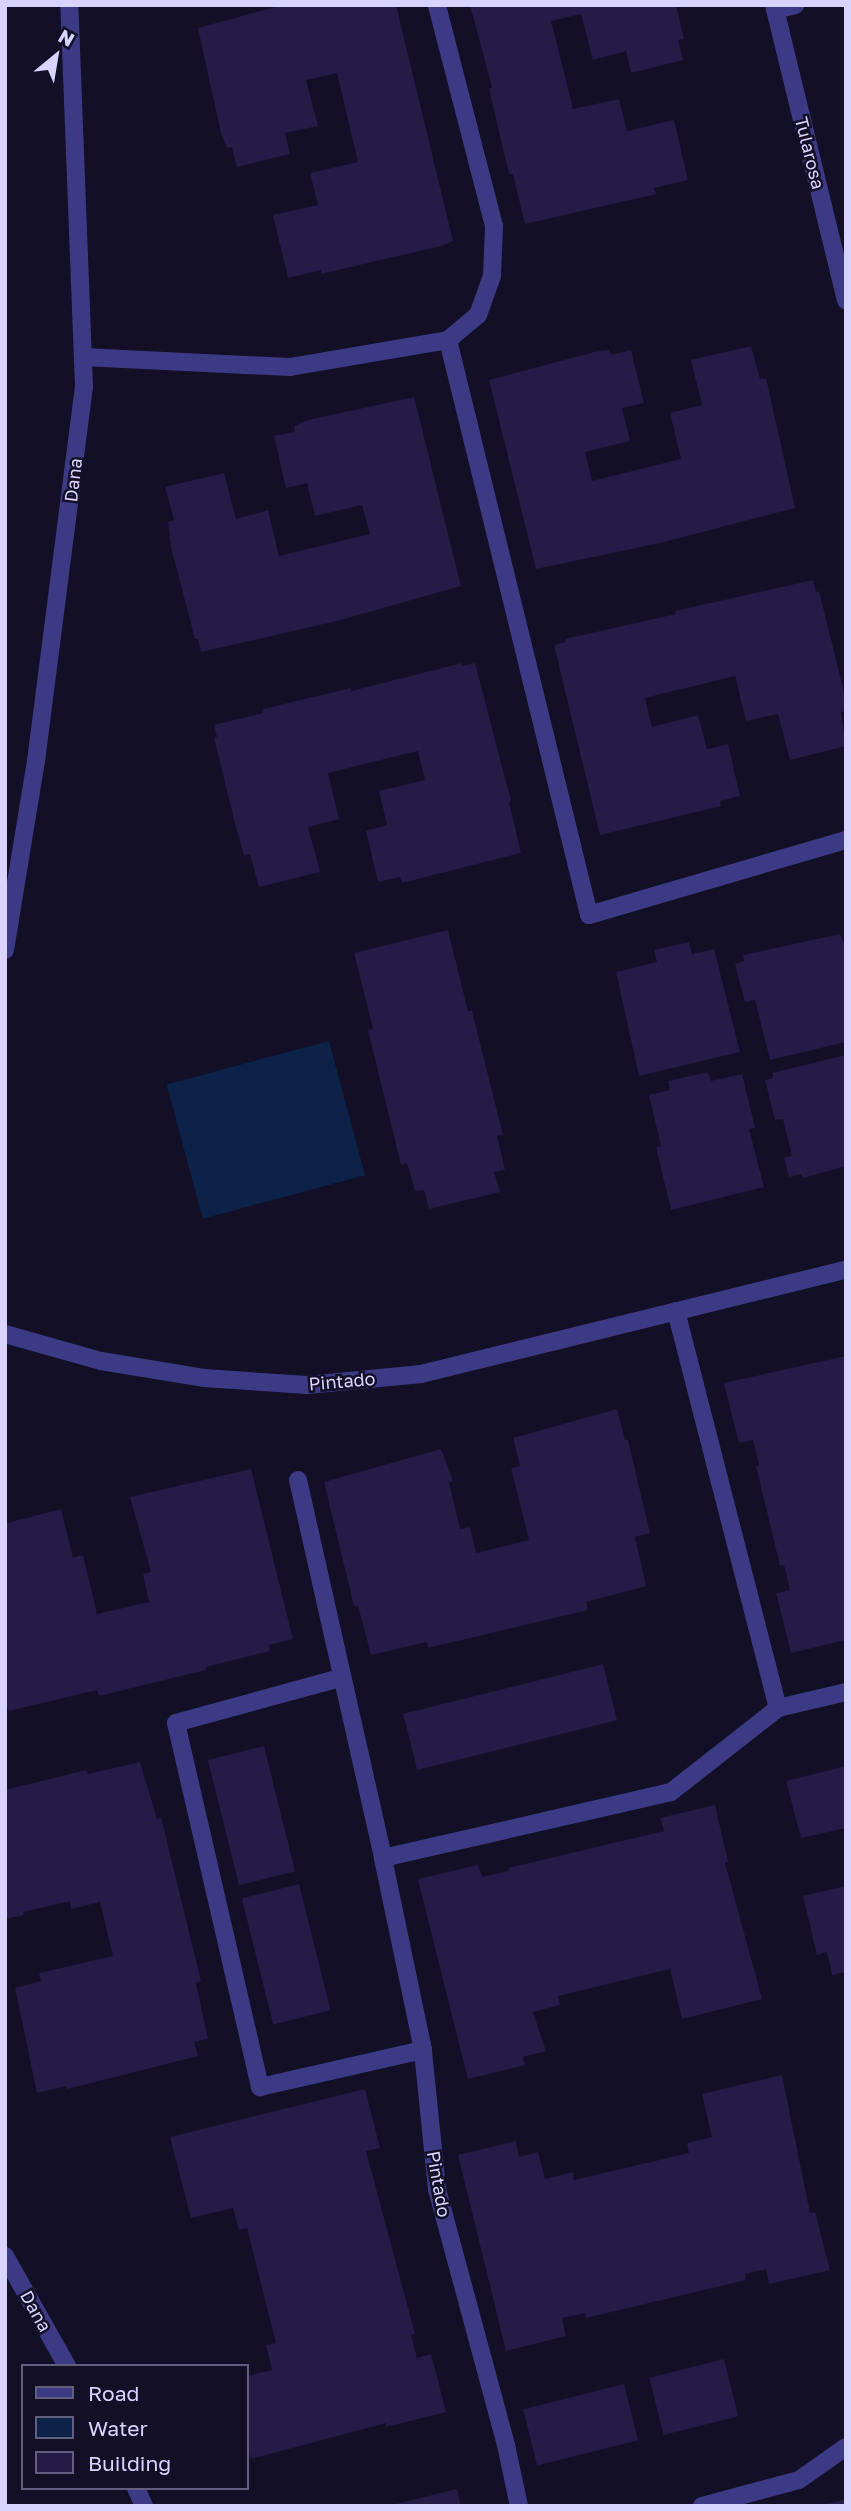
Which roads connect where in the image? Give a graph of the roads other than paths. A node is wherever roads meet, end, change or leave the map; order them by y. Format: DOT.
graph roads {
  1 [pos="69,5"];
  2 [pos="437,5"];
  3 [pos="795,5"];
  4 [pos="774,8"];
  5 [pos="846,300"];
  6 [pos="448,340"];
  7 [pos="83,357"];
  8 [pos="846,840"];
  9 [pos="5,950"];
  10 [pos="846,1270"];
  11 [pos="676,1311"];
  12 [pos="5,1334"];
  13 [pos="298,1480"];
  14 [pos="340,1678"];
  15 [pos="846,1692"];
  16 [pos="778,1708"];
  17 [pos="383,1858"];
  18 [pos="424,2050"];
  19 [pos="5,2256"];
  20 [pos="66,2364"];
  21 [pos="846,2447"];
  22 [pos="137,2490"];
  23 [pos="144,2506"];
  24 [pos="519,2506"];
  25 [pos="702,2506"];
  1 -- 7 [label="street, Dana"];
  2 -- 6 [label="street"];
  3 -- 4 [label="street"];
  4 -- 5 [label="street, Tularosa"];
  6 -- 7 [label="street"];
  6 -- 8 [label="street"];
  7 -- 9 [label="street, Dana"];
  10 -- 11 [label="street, Pintado"];
  11 -- 12 [label="street, Pintado"];
  11 -- 16 [label="street"];
  13 -- 14 [label="street, Pintado"];
  14 -- 17 [label="street, Pintado"];
  14 -- 18 [label="street"];
  15 -- 16 [label="street"];
  16 -- 17 [label="street"];
  17 -- 18 [label="street, Pintado"];
  18 -- 24 [label="street, Pintado"];
  19 -- 20 [label="street, Dana"];
  21 -- 25 [label="street"];
  22 -- 23 [label="street"];
}
